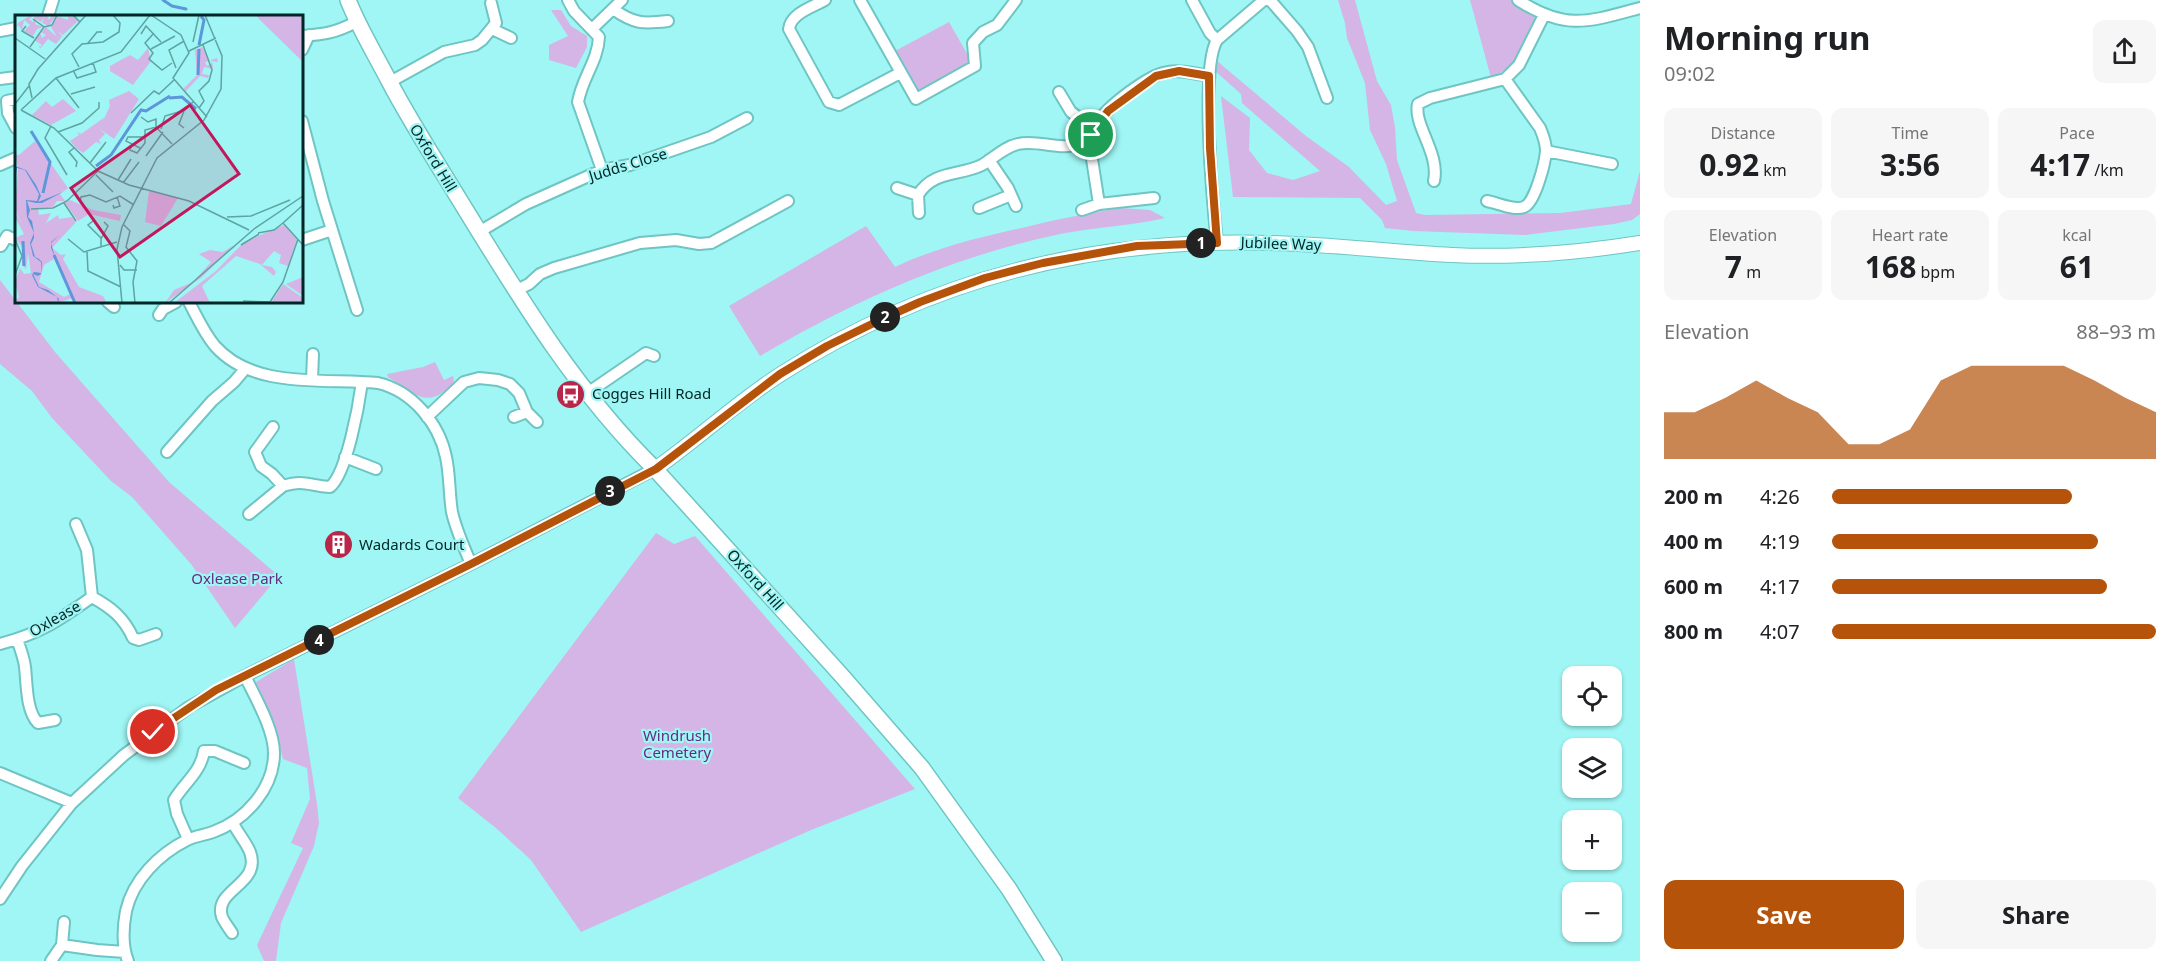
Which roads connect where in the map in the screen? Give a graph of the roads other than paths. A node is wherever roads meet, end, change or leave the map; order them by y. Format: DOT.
graph roads {
  1 [pos="53,0"];
  2 [pos="348,0"];
  3 [pos="568,0"];
  4 [pos="622,0"];
  5 [pos="825,0"];
  6 [pos="860,0"];
  7 [pos="1192,0"];
  8 [pos="1264,0"];
  9 [pos="1270,0"];
  10 [pos="1518,0"];
  11 [pos="1014,1"];
  12 [pos="491,3"];
  13 [pos="1640,8"];
  14 [pos="613,9"];
  15 [pos="48,15"];
  16 [pos="1544,15"];
  17 [pos="668,21"];
  18 [pos="356,22"];
  19 [pos="15,28"];
  20 [pos="593,28"];
  21 [pos="492,29"];
  22 [pos="0,31"];
  23 [pos="305,36"];
  24 [pos="511,38"];
  25 [pos="1217,40"];
  26 [pos="900,73"];
  27 [pos="1209,76"];
  28 [pos="15,77"];
  29 [pos="0,79"];
  30 [pos="1505,79"];
  31 [pos="390,82"];
  32 [pos="1059,92"];
  33 [pos="1327,98"];
  34 [pos="15,99"];
  35 [pos="747,118"];
  36 [pos="15,126"];
  37 [pos="1094,129"];
  38 [pos="303,130"];
  39 [pos="1086,140"];
  40 [pos="1546,151"];
  41 [pos="15,158"];
  42 [pos="990,160"];
  43 [pos="1612,164"];
  44 [pos="0,165"];
  45 [pos="602,170"];
  46 [pos="1434,181"];
  47 [pos="897,188"];
  48 [pos="918,195"];
  49 [pos="1154,198"];
  50 [pos="788,201"];
  51 [pos="1487,201"];
  52 [pos="1099,204"];
  53 [pos="979,208"];
  54 [pos="1082,210"];
  55 [pos="918,213"];
  56 [pos="332,230"];
  57 [pos="479,232"];
  58 [pos="15,240"];
  59 [pos="303,240"];
  60 [pos="1217,243"];
  61 [pos="1640,243"];
  62 [pos="1,246"];
  63 [pos="515,291"];
  64 [pos="174,303"];
  65 [pos="190,303"];
  66 [pos="357,310"];
  67 [pos="159,315"];
  68 [pos="313,354"];
  69 [pos="654,356"];
  70 [pos="244,369"];
  71 [pos="312,380"];
  72 [pos="362,381"];
  73 [pos="589,392"];
  74 [pos="527,412"];
  75 [pos="427,417"];
  76 [pos="514,417"];
  77 [pos="537,422"];
  78 [pos="273,427"];
  79 [pos="167,452"];
  80 [pos="345,457"];
  81 [pos="376,469"];
  82 [pos="656,469"];
  83 [pos="283,486"];
  84 [pos="249,514"];
  85 [pos="76,524"];
  86 [pos="471,564"];
  87 [pos="92,597"];
  88 [pos="156,634"];
  89 [pos="17,639"];
  90 [pos="0,644"];
  91 [pos="245,676"];
  92 [pos="55,720"];
  93 [pos="244,763"];
  94 [pos="0,773"];
  95 [pos="72,803"];
  96 [pos="232,823"];
  97 [pos="188,839"];
  98 [pos="0,899"];
  99 [pos="64,922"];
  100 [pos="232,933"];
  101 [pos="63,945"];
  102 [pos="126,956"];
  103 [pos="51,961"];
  104 [pos="1054,961"];
  1 -- 15 [label="street"];
  2 -- 18 [label="main road, Oxford Hill"];
  3 -- 20 [label="street"];
  4 -- 14 [label="street"];
  5 -- 26 [label="street"];
  6 -- 26 [label="street"];
  7 -- 25 [label="street"];
  8 -- 25 [label="street"];
  9 -- 33 [label="street"];
  10 -- 16 [label="street"];
  11 -- 26 [label="street"];
  12 -- 21 [label="street"];
  13 -- 16 [label="street"];
  14 -- 17 [label="street"];
  14 -- 20 [label="street"];
  16 -- 30 [label="street"];
  18 -- 23 [label="street"];
  18 -- 31 [label="main road, Oxford Hill"];
  19 -- 22 [label="street"];
  20 -- 45 [label="street"];
  21 -- 24 [label="street"];
  21 -- 31 [label="street"];
  25 -- 27 [label="street"];
  27 -- 37 [label="street"];
  27 -- 60 [label="street"];
  28 -- 29 [label="street"];
  30 -- 40 [label="street"];
  30 -- 46 [label="street"];
  31 -- 57 [label="main road, Oxford Hill"];
  32 -- 37 [label="street"];
  34 -- 36 [label="street"];
  35 -- 45 [label="street, Judds Close"];
  37 -- 39 [label="street"];
  38 -- 56 [label="street"];
  39 -- 42 [label="street"];
  39 -- 52 [label="street"];
  40 -- 43 [label="street"];
  40 -- 51 [label="street"];
  41 -- 44 [label="street"];
  42 -- 48 [label="street"];
  42 -- 53 [label="street"];
  45 -- 57 [label="street, Judds Close"];
  47 -- 48 [label="street"];
  48 -- 55 [label="street"];
  49 -- 52 [label="street"];
  50 -- 63 [label="street"];
  52 -- 54 [label="street"];
  56 -- 59 [label="street"];
  56 -- 66 [label="street"];
  57 -- 63 [label="main road, Oxford Hill"];
  58 -- 62 [label="street"];
  60 -- 61 [label="street, Jubilee Way"];
  60 -- 82 [label="street, Jubilee Way"];
  63 -- 73 [label="main road, Oxford Hill"];
  64 -- 67 [label="street"];
  65 -- 70 [label="street"];
  68 -- 71 [label="street"];
  69 -- 73 [label="street"];
  70 -- 71 [label="street"];
  70 -- 79 [label="street"];
  71 -- 72 [label="street"];
  72 -- 75 [label="street"];
  72 -- 80 [label="street"];
  73 -- 82 [label="main road, Oxford Hill"];
  74 -- 75 [label="street"];
  74 -- 76 [label="street"];
  74 -- 77 [label="street"];
  75 -- 86 [label="street"];
  78 -- 83 [label="street"];
  80 -- 81 [label="street"];
  80 -- 83 [label="street"];
  82 -- 86 [label="street"];
  82 -- 104 [label="main road, Oxford Hill"];
  83 -- 84 [label="street"];
  85 -- 87 [label="street, Oxlease"];
  86 -- 91 [label="street"];
  87 -- 88 [label="street, Oxlease"];
  87 -- 89 [label="street, Oxlease"];
  89 -- 90 [label="street, Oxlease"];
  89 -- 92 [label="street, Oxlease"];
  91 -- 95 [label="street"];
  91 -- 96 [label="street"];
  93 -- 97 [label="street"];
  94 -- 95 [label="street"];
  95 -- 98 [label="street"];
  96 -- 97 [label="street"];
  96 -- 100 [label="street"];
  97 -- 102 [label="street"];
  99 -- 101 [label="street"];
  101 -- 102 [label="street"];
  101 -- 103 [label="street"];
}
